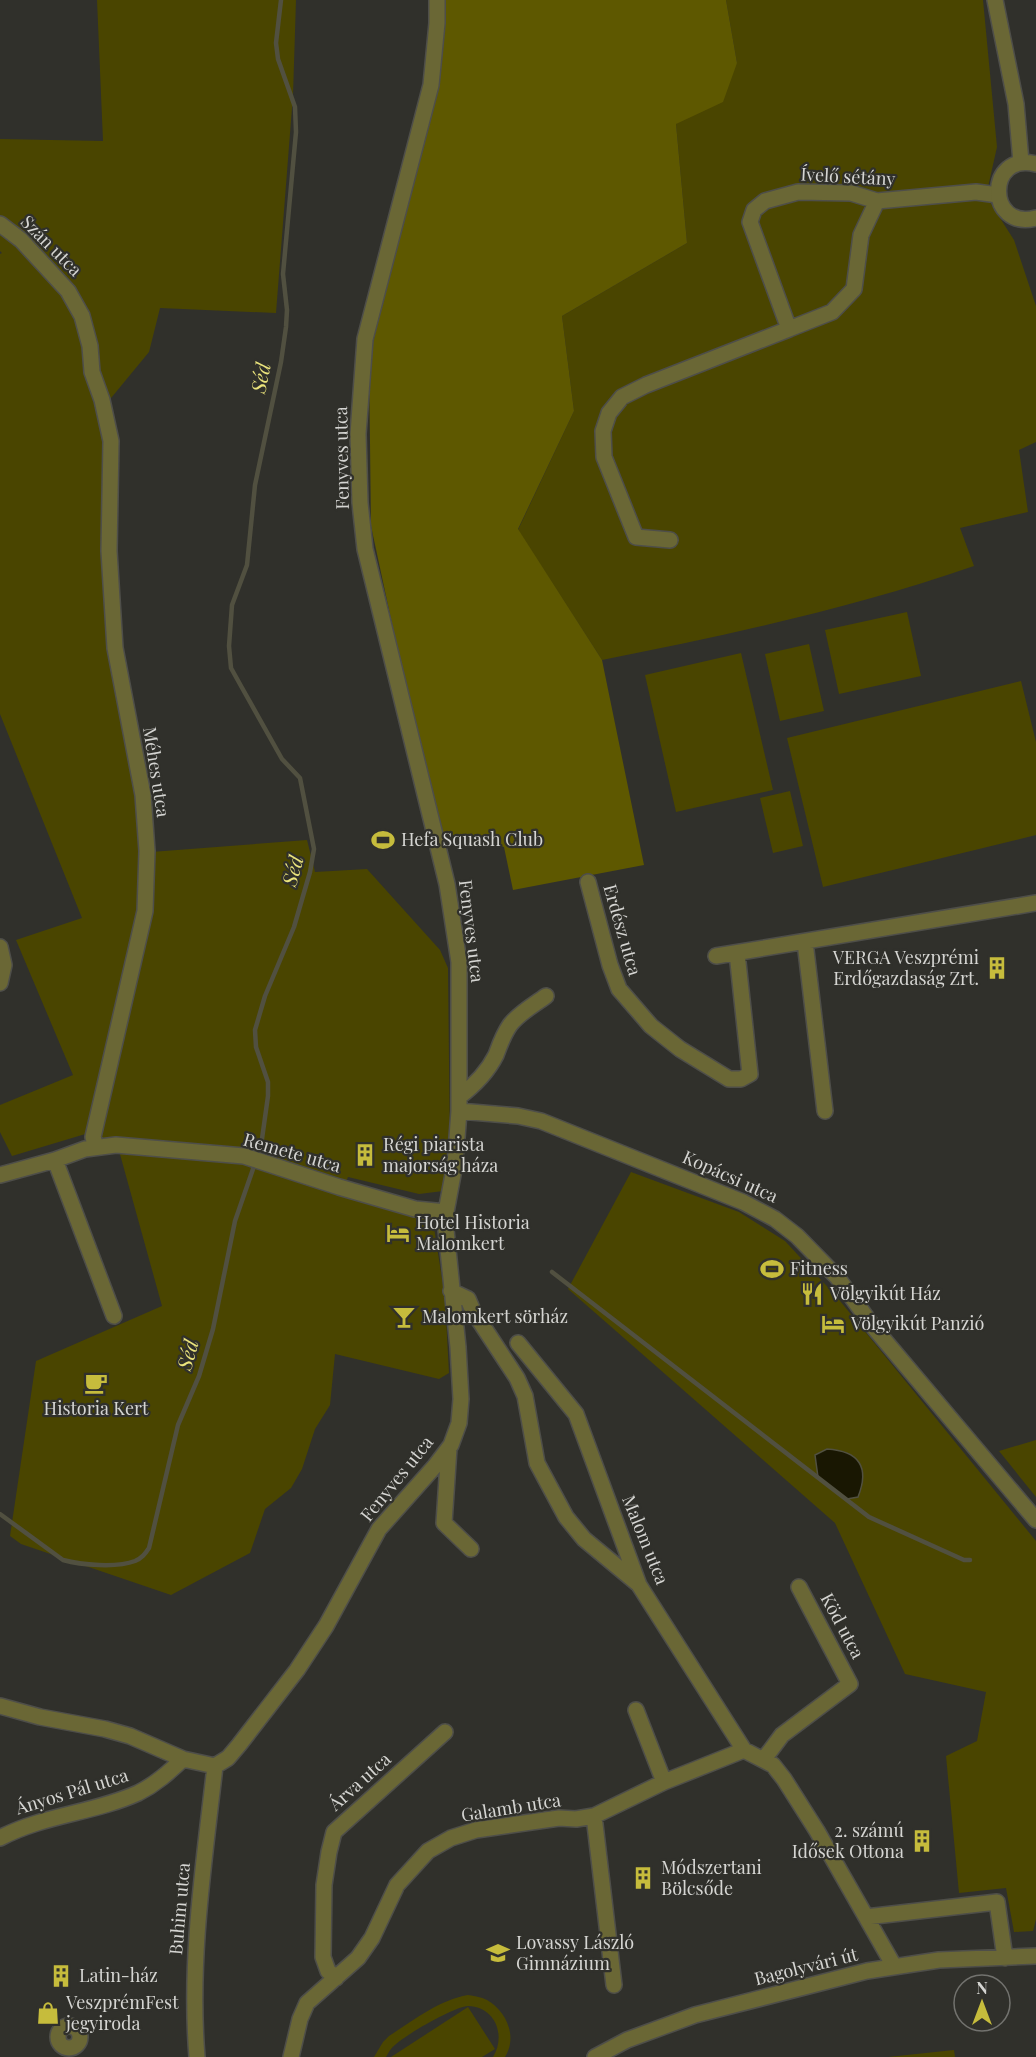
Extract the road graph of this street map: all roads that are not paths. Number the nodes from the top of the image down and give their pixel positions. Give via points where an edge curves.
1 (437, 0) edge
2 (995, 0) edge
3 (1029, 163) edge
4 (998, 195) junction
5 (877, 201) junction
6 (1036, 221) edge
7 (0, 224) edge
8 (789, 329) junction
9 (102, 400) joint
10 (670, 540) dead end
11 (588, 882) dead end
12 (1036, 903) edge
13 (805, 942) junction
14 (0, 947) edge
15 (737, 953) junction
16 (716, 956) dead end
17 (0, 983) edge
18 (546, 996) dead end
19 (459, 1104) junction
20 (825, 1112) dead end
21 (96, 1147) junction
22 (55, 1160) junction
23 (0, 1175) edge
24 (446, 1212) junction
25 (451, 1291) junction
26 (114, 1316) dead end
27 (518, 1343) dead end
28 (449, 1448) junction
29 (1036, 1520) edge
30 (471, 1549) dead end
31 (639, 1585) junction
32 (799, 1587) dead end
33 (0, 1706) edge
34 (636, 1710) dead end
35 (445, 1732) dead end
36 (744, 1750) junction
37 (183, 1759) junction
38 (764, 1759) junction
39 (215, 1766) junction
40 (664, 1782) junction
41 (594, 1816) junction
42 (0, 1838) edge
43 (866, 1917) junction
44 (1036, 1956) edge
45 (1005, 1958) junction
46 (894, 1966) junction
47 (331, 1982) junction
48 (614, 1985) dead end
49 (197, 2057) edge
50 (291, 2057) edge
51 (595, 2057) edge

1 - 19 street, Fenyves utca via 431,85 365,339 358,434 365,549 453,915 459,962
2 - 3 street
3 - 4 street via 1011,166 1003,174
4 - 5 street, Ívelő sétány via 976,192
4 - 6 street via 1011,215
5 - 8 street via 861,235 854,289 832,312
5 - 8 street, Ívelő sétány via 851,193 798,192 765,201 754,210 750,222
7 - 9 street, Szán utca via 21,240 68,291 81,316
8 - 10 street via 646,385 622,397 609,413 603,431 604,457 636,537
9 - 21 street, Méhes utca via 111,441 109,552 115,648 143,795 147,851 145,911 93,1137
11 - 15 street, Erdész utca via 619,989 651,1026 729,1079 750,1074
12 - 13 street
13 - 15 street
13 - 20 street
14 - 17 street via 4,965
15 - 16 street
18 - 19 street via 511,1024 489,1068
19 - 24 street, Fenyves utca
19 - 29 street, Kopácsi utca via 541,1121 743,1202 775,1219 798,1236 837,1277 875,1329
21 - 22 street, Remete utca
21 - 24 street, Remete utca via 116,1145 244,1156 415,1209
22 - 23 street, Remete utca
22 - 26 street
24 - 25 street, Fenyves utca
25 - 28 street, Fenyves utca via 461,1399 459,1423
25 - 31 street via 468,1299 517,1378 525,1396 537,1463 566,1517 584,1539
27 - 31 street, Malom utca via 576,1414
28 - 30 street via 444,1523
28 - 39 street, Fenyves utca via 379,1529 297,1670 240,1745
31 - 36 street, Malom utca
32 - 38 street, Köd utca via 850,1684 782,1735
33 - 37 street via 40,1718 105,1729
34 - 40 street
35 - 47 street, Árva utca via 334,1832 324,1885 323,1957
36 - 38 street
36 - 40 street, Galamb utca
37 - 39 street
37 - 42 street, Ányos Pál utca via 138,1793 15,1829
38 - 43 street via 784,1779
39 - 49 street, Buhim utca via 197,1913
40 - 41 street, Galamb utca
41 - 47 street, Galamb utca via 476,1830 428,1851 397,1885 358,1958
41 - 48 street
43 - 45 street via 997,1902
43 - 46 street
44 - 45 street, Bagolyvári út
45 - 46 street, Bagolyvári út
46 - 51 street, Bagolyvári út via 695,2014
47 - 50 street, Galamb utca via 307,2002

